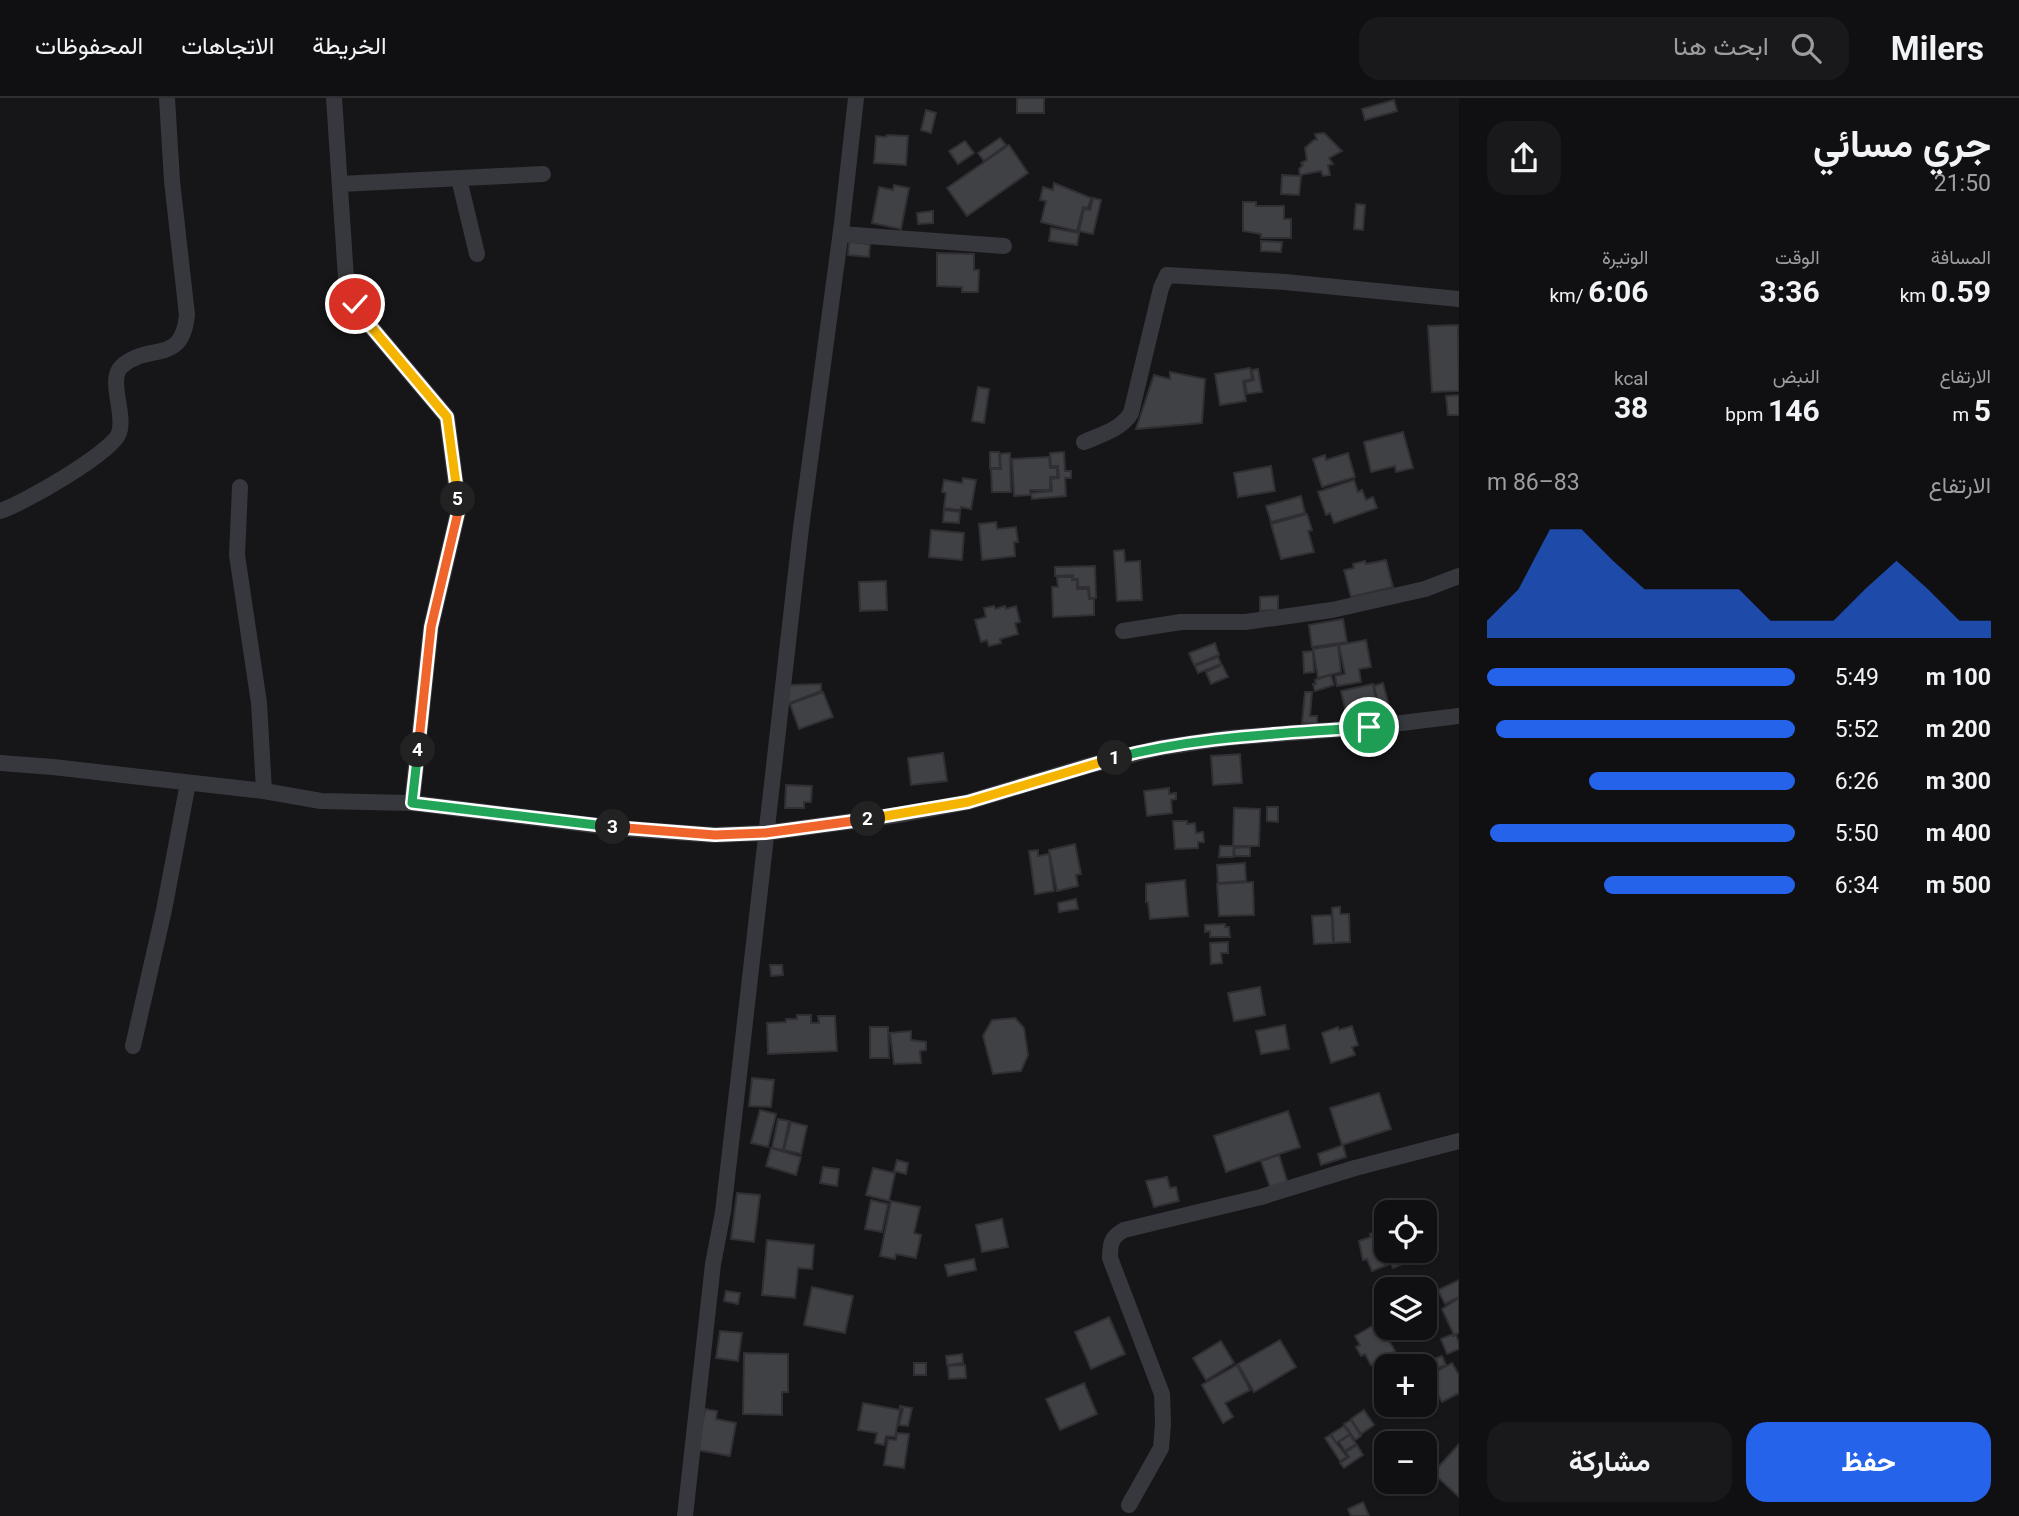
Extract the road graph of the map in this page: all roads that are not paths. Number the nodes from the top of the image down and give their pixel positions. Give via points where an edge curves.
1 (167, 98) edge
2 (334, 98) edge
3 (856, 98) edge
4 (543, 174) dead end
5 (459, 179) junction
6 (340, 184) junction
7 (841, 234) junction
8 (1004, 246) dead end
9 (477, 254) dead end
10 (1459, 299) edge
11 (1084, 442) dead end
12 (240, 487) dead end
13 (0, 511) edge
14 (1459, 576) edge
15 (1123, 631) dead end
16 (1459, 709) edge
17 (1459, 716) edge
18 (1459, 722) edge
19 (0, 763) edge
20 (188, 783) junction
21 (264, 791) junction
22 (412, 803) junction
23 (765, 833) junction
24 (133, 1046) dead end
25 (1459, 1141) edge
26 (1129, 1505) dead end
27 (685, 1516) edge

1 - 13 street via 187,315 183,336 176,345 131,360 118,371 122,420 111,445
2 - 6 street
3 - 7 street
4 - 5 street
5 - 6 street
5 - 9 street
6 - 22 street via 350,292 367,322 447,417 459,508 431,627
7 - 8 street
7 - 23 street
10 - 11 street via 1167,275 1128,420
12 - 21 street via 237,555 259,704
14 - 15 street via 1425,589 1332,610
16 - 17 street
17 - 18 street
17 - 23 street via 1159,748 968,802
19 - 20 street
20 - 21 street
20 - 24 street
21 - 22 street via 321,801
22 - 23 street via 664,832
23 - 27 street
25 - 26 street via 1116,1234 1111,1258 1162,1394 1161,1448

